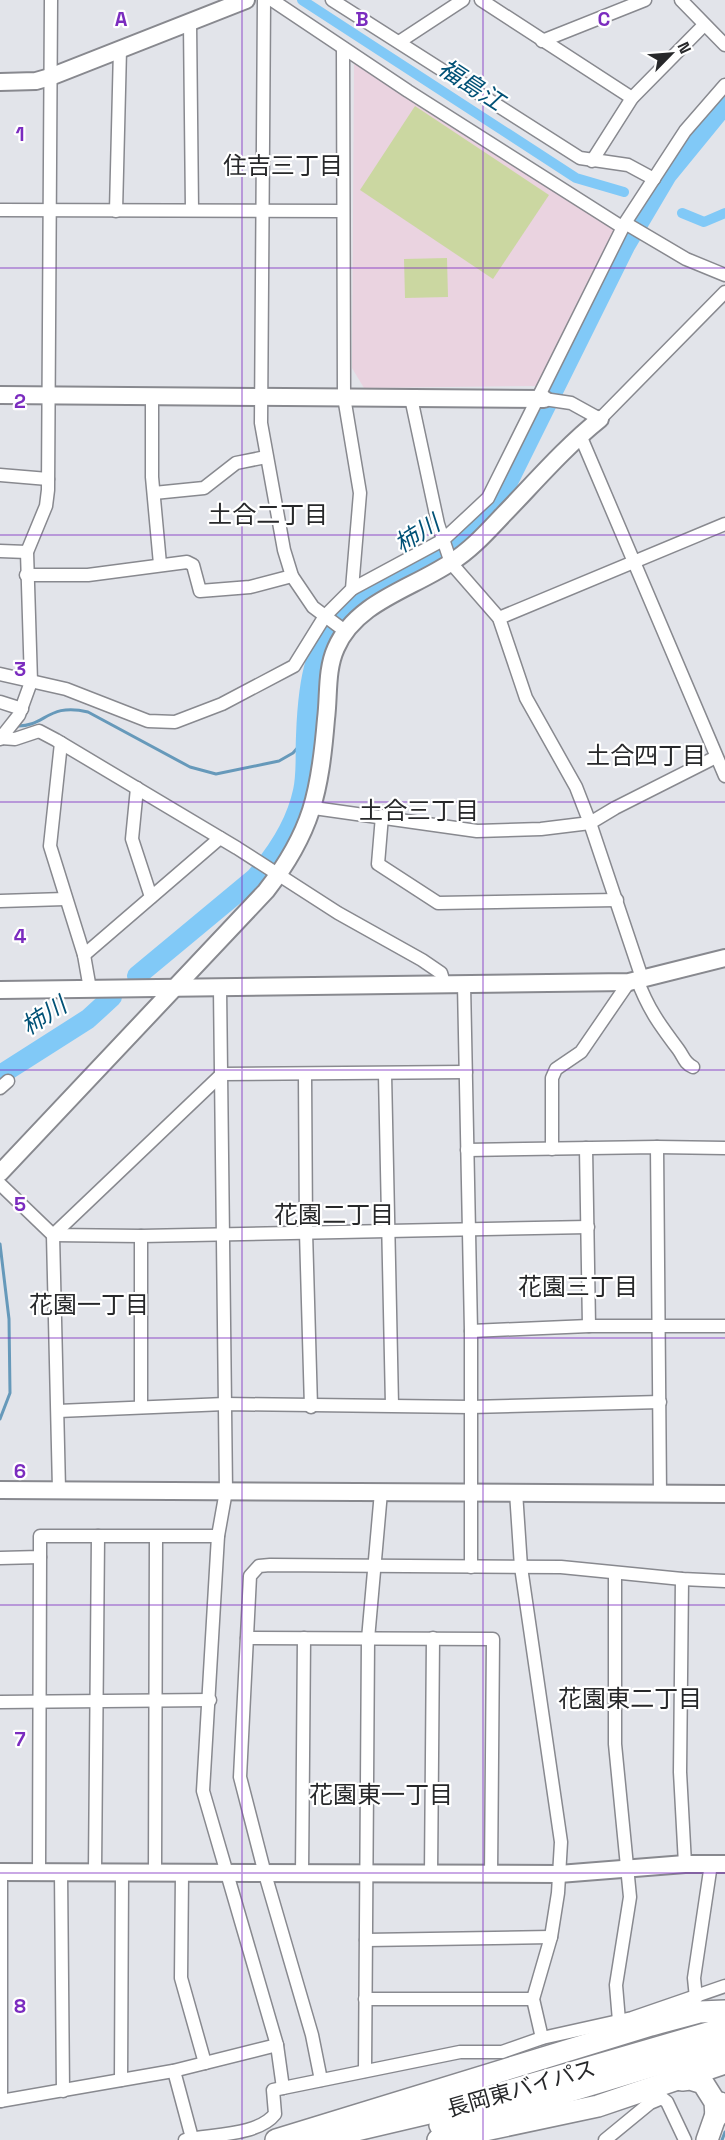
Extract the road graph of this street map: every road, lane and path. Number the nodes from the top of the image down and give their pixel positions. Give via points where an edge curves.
1 (51, 0) edge
2 (246, 0) edge
3 (264, 0) edge
4 (272, 0) edge
5 (332, 0) edge
6 (463, 0) edge
7 (481, 0) edge
8 (645, 0) edge
9 (681, 0) edge
10 (190, 23) junction
11 (704, 25) junction
12 (542, 41) junction
13 (399, 42) junction
14 (725, 45) edge
15 (344, 48) junction
16 (120, 49) junction
17 (50, 77) junction
18 (0, 82) edge
19 (725, 85) edge
20 (632, 98) junction
21 (592, 161) junction
22 (654, 179) junction
23 (0, 210) edge
24 (50, 210) junction
25 (192, 210) junction
26 (116, 211) junction
27 (261, 211) junction
28 (343, 211) junction
29 (625, 225) junction
30 (725, 274) edge
31 (725, 291) edge
32 (0, 395) edge
33 (49, 396) junction
34 (344, 397) junction
35 (152, 398) junction
36 (260, 398) junction
37 (411, 398) junction
38 (540, 399) junction
39 (600, 419) junction
40 (580, 435) junction
41 (266, 457) junction
42 (0, 475) edge
43 (48, 479) junction
44 (153, 493) junction
45 (725, 524) edge
46 (443, 540) junction
47 (0, 551) edge
48 (27, 552) junction
49 (635, 561) junction
50 (451, 563) junction
51 (160, 564) junction
52 (26, 575) junction
53 (292, 576) junction
54 (352, 589) junction
55 (327, 617) junction
56 (499, 618) junction
57 (343, 629) junction
58 (0, 674) edge
59 (31, 682) junction
60 (0, 702) edge
61 (20, 712) junction
62 (3, 736) edge
63 (61, 743) junction
64 (716, 757) junction
65 (725, 774) edge
66 (137, 788) junction
67 (314, 808) junction
68 (382, 816) junction
69 (590, 823) junction
70 (220, 838) junction
71 (270, 870) junction
72 (151, 897) junction
73 (65, 899) junction
74 (617, 900) junction
75 (0, 901) edge
76 (84, 955) junction
77 (725, 958) edge
78 (636, 980) junction
79 (444, 983) junction
80 (464, 984) junction
81 (176, 987) junction
82 (90, 988) junction
83 (220, 988) junction
84 (0, 990) edge
85 (693, 1067) dead end
86 (466, 1072) junction
87 (222, 1074) junction
88 (305, 1074) junction
89 (385, 1074) junction
90 (657, 1147) junction
91 (586, 1148) junction
92 (725, 1148) edge
93 (552, 1149) junction
94 (467, 1150) junction
95 (0, 1173) edge
96 (0, 1184) edge
97 (588, 1227) junction
98 (468, 1229) junction
99 (386, 1230) junction
100 (306, 1232) junction
101 (224, 1233) junction
102 (53, 1235) junction
103 (141, 1236) junction
104 (660, 1324) junction
105 (589, 1326) junction
106 (725, 1326) edge
107 (471, 1331) junction
108 (660, 1402) junction
109 (225, 1404) junction
110 (392, 1405) junction
111 (141, 1406) junction
112 (311, 1407) junction
113 (470, 1407) junction
114 (58, 1411) junction
115 (0, 1490) edge
116 (59, 1490) junction
117 (226, 1491) junction
118 (381, 1492) junction
119 (470, 1492) junction
120 (516, 1492) junction
121 (660, 1494) junction
122 (725, 1494) edge
123 (98, 1536) junction
124 (218, 1536) junction
125 (156, 1537) junction
126 (40, 1557) junction
127 (0, 1558) edge
128 (375, 1567) junction
129 (471, 1567) junction
130 (522, 1567) junction
131 (615, 1573) junction
132 (682, 1579) junction
133 (725, 1581) edge
134 (247, 1638) junction
135 (304, 1638) junction
136 (433, 1638) junction
137 (368, 1639) junction
138 (210, 1700) junction
139 (98, 1701) junction
140 (156, 1701) junction
141 (0, 1702) edge
142 (40, 1702) junction
143 (685, 1864) junction
144 (718, 1864) edge
145 (627, 1868) junction
146 (95, 1871) junction
147 (1, 1872) edge
148 (39, 1872) junction
149 (61, 1872) junction
150 (122, 1872) junction
151 (154, 1874) junction
152 (182, 1874) junction
153 (228, 1874) junction
154 (265, 1874) junction
155 (302, 1874) junction
156 (366, 1874) junction
157 (559, 1874) junction
158 (431, 1875) junction
159 (491, 1875) junction
160 (551, 1936) junction
161 (366, 1940) junction
162 (725, 1986) edge
163 (696, 1998) junction
164 (365, 1999) junction
165 (533, 1999) junction
166 (725, 1999) edge
167 (725, 2011) edge
168 (619, 2022) junction
169 (651, 2025) junction
170 (725, 2028) edge
171 (542, 2038) junction
172 (725, 2044) edge
173 (277, 2045) junction
174 (205, 2063) junction
175 (725, 2064) edge
176 (630, 2065) junction
177 (174, 2071) junction
178 (365, 2071) junction
179 (121, 2080) junction
180 (321, 2080) junction
181 (673, 2082) junction
182 (283, 2088) junction
183 (725, 2089) edge
184 (63, 2091) junction
185 (1, 2101) edge
186 (716, 2116) junction
187 (188, 2139) edge
188 (276, 2140) edge
189 (314, 2140) edge
190 (376, 2140) edge
191 (438, 2140) edge
192 (605, 2140) edge
193 (685, 2140) edge
194 (707, 2140) edge

1 - 17 street
2 - 10 street
3 - 27 street
4 - 15 street
5 - 13 street
6 - 13 street
7 - 12 street
8 - 12 street
9 - 11 street
10 - 16 street
10 - 25 street
11 - 14 street
11 - 20 street
12 - 20 street
13 - 21 street via 580,158
15 - 28 street
15 - 29 street
16 - 17 street
16 - 26 street
17 - 18 street
17 - 24 street
19 - 22 street via 685,131
20 - 21 street
21 - 22 street via 628,165
22 - 29 street
23 - 24 street
24 - 26 street
24 - 33 street
25 - 26 street
25 - 27 street
27 - 28 street
27 - 36 street
28 - 34 street
29 - 30 street via 686,259
29 - 38 street
31 - 39 street
32 - 33 street
33 - 35 street
33 - 43 street
34 - 36 street
34 - 37 street
34 - 54 street via 360,493
35 - 36 street
35 - 44 street
36 - 41 street
37 - 38 street
37 - 46 street
38 - 39 street via 563,401
38 - 46 street via 493,490
39 - 40 street
40 - 49 street
40 - 50 street via 474,546
41 - 44 street via 236,463 204,488
41 - 53 street
42 - 43 street
43 - 48 street via 46,506
44 - 51 street
45 - 49 street
46 - 50 street
46 - 54 street
47 - 48 street
48 - 52 street
49 - 56 street
49 - 64 street
50 - 56 street
50 - 57 street via 369,608
51 - 52 street via 110,574
51 - 53 street via 193,565 200,591 250,587
52 - 59 street
53 - 55 street via 312,608
54 - 55 street
55 - 57 street
55 - 59 street via 294,666 222,704 175,722 148,721 73,691
56 - 69 street via 526,698 576,787
57 - 67 street via 330,668
58 - 59 street
59 - 61 street
60 - 61 street
61 - 62 street
62 - 63 street via 15,739 39,730
63 - 66 street
63 - 73 street via 50,846
64 - 65 street
64 - 69 street
66 - 70 street
66 - 72 street via 132,839
67 - 68 street
67 - 71 street via 304,834
68 - 69 street via 477,831
68 - 74 street via 378,864 438,903
69 - 74 street
70 - 71 street
70 - 72 street
71 - 79 street via 422,960 441,973
71 - 81 street
72 - 76 street
73 - 75 street
73 - 76 street
74 - 78 street
76 - 82 street
77 - 78 street
78 - 80 street
78 - 85 street via 657,1023 686,1064
78 - 93 street via 581,1052 556,1069 552,1078
79 - 80 street
79 - 83 street
80 - 86 street
81 - 82 street
81 - 83 street
81 - 95 street
82 - 84 street
83 - 87 street
86 - 89 street
86 - 94 street
87 - 88 street
87 - 101 street
87 - 102 street
88 - 89 street
88 - 100 street
89 - 99 street
90 - 91 street
90 - 92 street
90 - 104 street
91 - 93 street
91 - 97 street
93 - 94 street
94 - 98 street
96 - 102 street
97 - 98 street
97 - 105 street
98 - 99 street
98 - 107 street
99 - 100 street
99 - 110 street
100 - 101 street
100 - 112 street
101 - 103 street
101 - 109 street
102 - 103 street
102 - 114 street
103 - 111 street
104 - 105 street
104 - 106 street
104 - 108 street
105 - 107 street
107 - 113 street
108 - 113 street
108 - 121 street
109 - 111 street
109 - 112 street
109 - 117 street
110 - 112 street
110 - 113 street
111 - 114 street
113 - 119 street
114 - 116 street
115 - 116 street
116 - 117 street
117 - 118 street
117 - 124 street
118 - 119 street
118 - 128 street
119 - 120 street
119 - 129 street
120 - 121 street
120 - 130 street
121 - 122 street
123 - 125 street
123 - 126 street via 40,1536
123 - 139 street
124 - 125 street
124 - 138 street
125 - 140 street
126 - 127 street
126 - 142 street
128 - 129 street
128 - 134 street via 259,1566 250,1576
128 - 137 street
129 - 130 street
130 - 131 street
130 - 157 street via 559,1818
131 - 132 street
131 - 145 street via 615,1744
132 - 133 street
132 - 143 street via 680,1772
134 - 135 street
134 - 154 street via 240,1777
135 - 137 street
135 - 155 street
136 - 137 street
136 - 158 street
136 - 159 street via 493,1639
137 - 156 street
138 - 140 street
138 - 153 street via 203,1791
139 - 140 street
139 - 142 street
139 - 146 street
140 - 151 street
141 - 142 street
142 - 148 street
143 - 144 street
143 - 145 street
144 - 163 street via 694,1978
145 - 157 street
145 - 168 street via 630,1897 616,1985
146 - 149 street
146 - 150 street
147 - 148 street
147 - 185 street
148 - 149 street
149 - 184 street
150 - 151 street
150 - 179 street
151 - 152 street
152 - 153 street
152 - 174 street via 181,1978
153 - 154 street
153 - 173 street
154 - 155 street
154 - 180 street via 297,1980
155 - 156 street
156 - 158 street
156 - 161 street
157 - 159 street
157 - 160 street
158 - 159 street
160 - 161 street
160 - 165 street
161 - 164 street
162 - 163 street
163 - 168 street
164 - 165 street
164 - 178 street
165 - 171 street
166 - 169 highway
167 - 169 highway via 699,2012
168 - 171 street
169 - 188 highway
170 - 176 highway, 長岡東バイパス
171 - 178 street via 502,2052 460,2052
172 - 176 highway, 長岡東バイパス
173 - 174 street
173 - 182 street
174 - 177 street
175 - 181 highway
176 - 189 highway, 長岡東バイパス
176 - 190 highway, 長岡東バイパス via 496,2111
177 - 179 street
177 - 187 street
178 - 180 street
179 - 184 street
180 - 182 street
181 - 186 highway via 690,2079 703,2083 715,2102
181 - 191 highway via 598,2106
182 - 187 street via 273,2090 275,2114 268,2123 204,2139
183 - 186 highway
184 - 185 street
186 - 194 highway
192 - 193 street via 650,2103 662,2098

